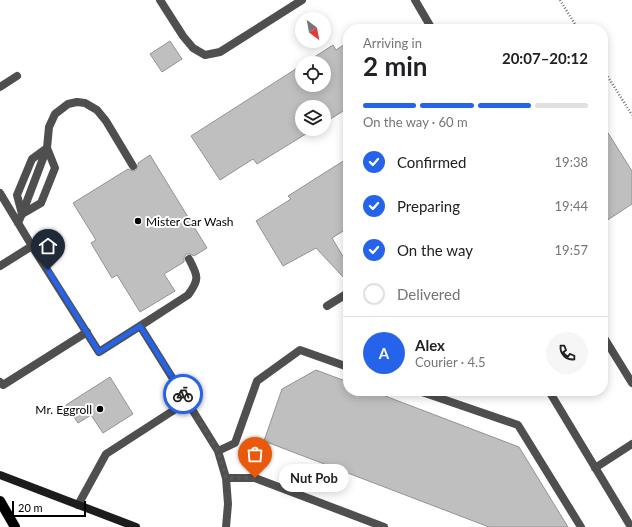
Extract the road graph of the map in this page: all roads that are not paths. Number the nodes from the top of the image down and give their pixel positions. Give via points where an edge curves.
1 (160, 0) edge
2 (302, 0) edge
3 (415, 0) edge
4 (429, 24) edge
5 (17, 76) dead end
6 (0, 87) edge
7 (47, 148) junction
8 (133, 166) dead end
9 (0, 193) edge
10 (22, 214) junction
11 (18, 223) junction
12 (32, 246) junction
13 (189, 259) dead end
14 (0, 266) edge
15 (343, 296) edge
16 (327, 306) dead end
17 (140, 326) junction
18 (87, 332) junction
19 (608, 344) edge
20 (343, 365) edge
21 (0, 382) edge
22 (632, 383) edge
23 (434, 396) edge
24 (552, 396) edge
25 (188, 401) junction
26 (632, 444) edge
27 (218, 451) junction
28 (595, 468) junction
29 (0, 475) edge
30 (226, 478) junction
31 (0, 501) edge
32 (78, 505) junction
33 (16, 527) edge
34 (136, 527) edge
35 (226, 527) edge
36 (384, 527) edge
37 (581, 527) edge
38 (631, 527) edge

1 - 2 lane via 186,40 205,55 220,52
3 - 4 lane
5 - 6 lane
7 - 8 lane via 49,127 55,114 68,104 85,103 97,110 106,121
7 - 10 lane
7 - 10 lane via 55,168 41,203
9 - 11 lane
10 - 11 lane
11 - 12 lane
12 - 14 lane
12 - 18 lane
13 - 17 lane via 197,278 188,295
15 - 16 lane
17 - 18 lane via 99,352
17 - 25 lane
18 - 21 lane via 3,385
19 - 22 lane
20 - 27 lane via 300,350 257,381 235,443
23 - 37 lane via 518,425
24 - 28 lane
25 - 27 lane
25 - 32 lane via 106,454
26 - 28 lane
27 - 30 lane
28 - 38 lane
29 - 32 main road
30 - 35 lane
30 - 36 lane via 255,478
31 - 33 main road
32 - 34 main road

